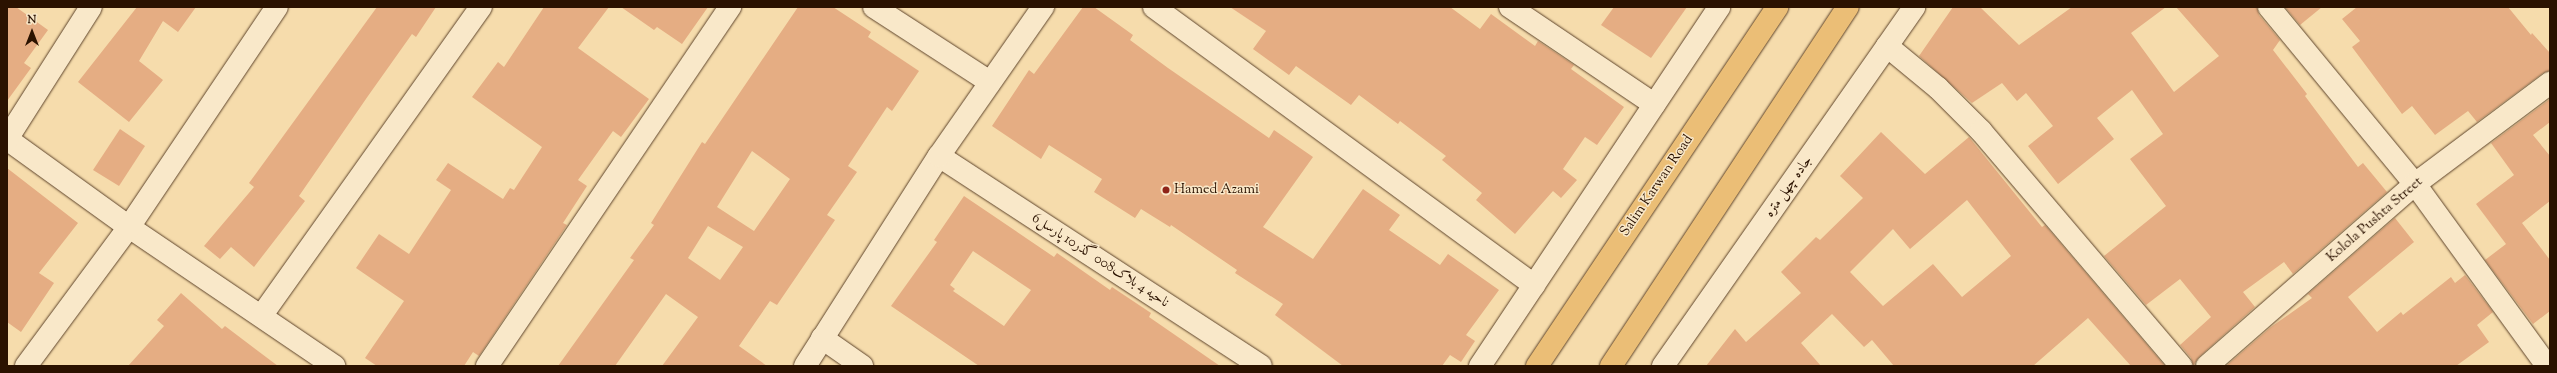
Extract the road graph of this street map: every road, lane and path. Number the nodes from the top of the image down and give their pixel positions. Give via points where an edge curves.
1 (91, 7) edge
2 (277, 7) edge
3 (481, 7) edge
4 (730, 7) edge
5 (874, 7) edge
6 (1043, 7) edge
7 (1154, 7) edge
8 (1510, 7) edge
9 (1719, 7) edge
10 (1777, 7) edge
11 (1848, 7) edge
12 (1914, 7) edge
13 (2269, 7) edge
14 (1887, 46) junction
15 (990, 82) junction
16 (2550, 83) edge
17 (1654, 104) junction
18 (7, 139) edge
19 (939, 156) junction
20 (2415, 184) junction
21 (129, 227) junction
22 (1534, 285) junction
23 (262, 316) junction
24 (822, 338) junction
25 (26, 366) edge
26 (334, 366) edge
27 (487, 366) edge
28 (804, 366) edge
29 (862, 366) edge
30 (1261, 366) edge
31 (1480, 366) edge
32 (1537, 366) edge
33 (1611, 366) edge
34 (1663, 366) edge
35 (2181, 366) edge
36 (2207, 366) edge
37 (2547, 366) edge

1 - 18 street
2 - 21 street
3 - 23 street
4 - 27 street
5 - 15 street
6 - 15 street
7 - 22 street
8 - 17 street
9 - 17 street
10 - 32 main road, Salim Karwan Road
11 - 33 main road
12 - 14 street, جاده چهل متره
13 - 20 street
14 - 34 street, جاده چهل متره
14 - 35 street via 1938,88 1981,131
15 - 19 street
16 - 20 street, Kolola Pushta Street
17 - 22 street
18 - 21 street
19 - 24 street
19 - 30 street, ناحیه 4 بلاک008 گذر10 پارسل6
20 - 36 street, Kolola Pushta Street
20 - 37 street
21 - 23 street
21 - 25 street
22 - 31 street
23 - 26 street
24 - 28 street
24 - 29 street

